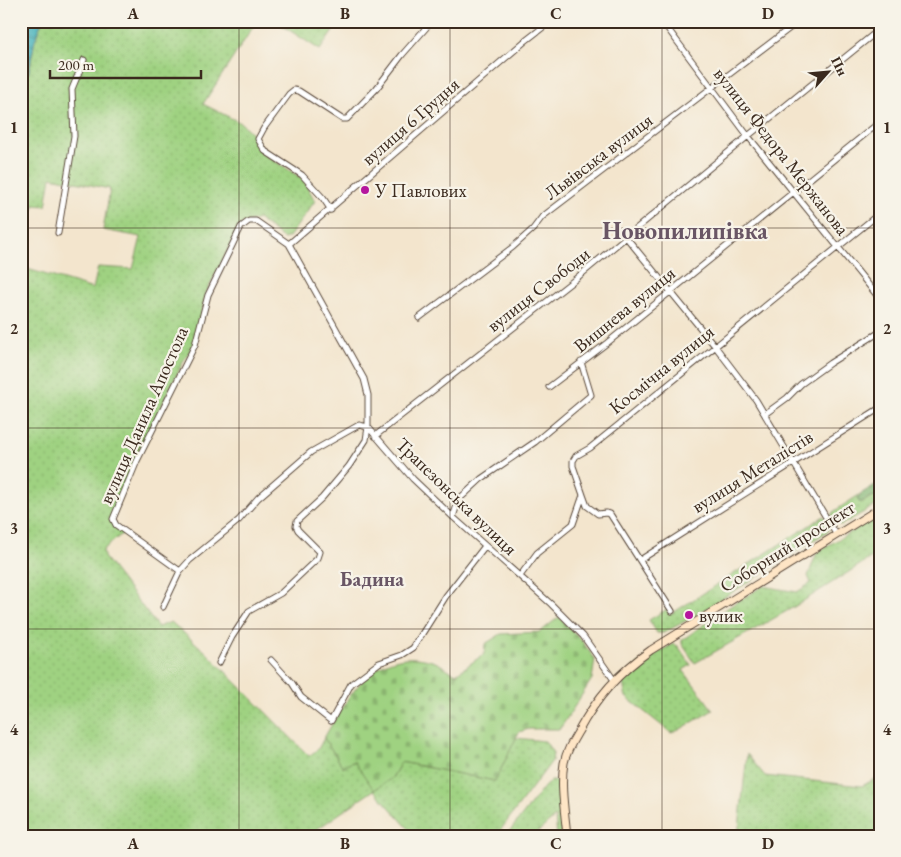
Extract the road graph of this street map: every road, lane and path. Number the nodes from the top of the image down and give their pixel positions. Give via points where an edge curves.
1 (432, 21) edge
2 (551, 21) edge
3 (662, 21) edge
4 (800, 21) edge
5 (880, 30) edge
6 (84, 60) dead end
7 (713, 88) junction
8 (880, 122) edge
9 (748, 136) junction
10 (793, 191) junction
11 (330, 210) junction
12 (880, 213) edge
13 (58, 233) dead end
14 (626, 237) junction
15 (289, 244) junction
16 (838, 246) junction
17 (670, 290) junction
18 (880, 299) edge
19 (418, 318) dead end
20 (880, 332) edge
21 (715, 346) junction
22 (581, 362) junction
23 (549, 387) dead end
24 (880, 408) edge
25 (765, 414) junction
26 (368, 427) junction
27 (375, 436) junction
28 (793, 462) junction
29 (583, 495) junction
30 (880, 508) edge
31 (452, 517) junction
32 (836, 534) junction
33 (485, 546) junction
34 (640, 560) junction
35 (180, 571) junction
36 (520, 576) junction
37 (164, 607) dead end
38 (672, 611) dead end
39 (272, 660) dead end
40 (219, 663) dead end
41 (614, 680) junction
42 (567, 836) edge

1 - 11 street via 347,119 294,90 258,139 264,151 302,175
2 - 11 street, вулиця 6 Грудня
3 - 7 street, вулиця Федора Мержанова
4 - 7 street, Львівська вулиця
5 - 9 street, вулиця Свободи
6 - 13 street via 72,89 74,136
7 - 9 street, вулиця Федора Мержанова
7 - 19 street, Львівська вулиця via 542,217 513,247
8 - 10 street, Вишнева вулиця
9 - 10 street, вулиця Федора Мержанова
9 - 14 street, вулиця Свободи
10 - 16 street, вулиця Федора Мержанова
10 - 17 street, Вишнева вулиця
11 - 15 street, вулиця 6 Грудня
12 - 16 street, Космічна вулиця
14 - 17 street
14 - 27 street, вулиця Свободи
15 - 26 street via 364,379 368,395
15 - 35 street, вулиця Данила Апостола via 256,221 249,221 241,227 208,295 195,345 137,461 113,518 116,525
16 - 18 street, вулиця Федора Мержанова
16 - 21 street, Космічна вулиця
17 - 21 street
17 - 22 street, Вишнева вулиця
20 - 25 street via 830,363
21 - 25 street
21 - 29 street, Космічна вулиця via 576,456 573,466
22 - 23 street, Вишнева вулиця
22 - 31 street via 591,395 535,442 474,485 459,499
24 - 28 street, вулиця Металістів
25 - 28 street
26 - 27 street, Трапезонська вулиця
26 - 35 street via 359,425 311,452
26 - 40 street via 366,440 350,466 297,521 298,530 320,552 318,558 281,593 249,611
27 - 31 street, Трапезонська вулиця
28 - 32 street
28 - 34 street, вулиця Металістів
29 - 34 street, Космічна вулиця via 587,506 598,514 610,514
29 - 36 street via 573,524 537,554
30 - 32 main road, Соборний проспект
31 - 33 street, Трапезонська вулиця
32 - 41 main road, Соборний проспект via 651,650
33 - 36 street, Трапезонська вулиця
33 - 39 street via 446,596 413,648 379,663 351,684 331,721 301,697
34 - 38 street
35 - 37 street
36 - 41 street, Трапезонська вулиця via 583,636
41 - 42 main road, Соборний проспект via 590,709 567,751 563,793

